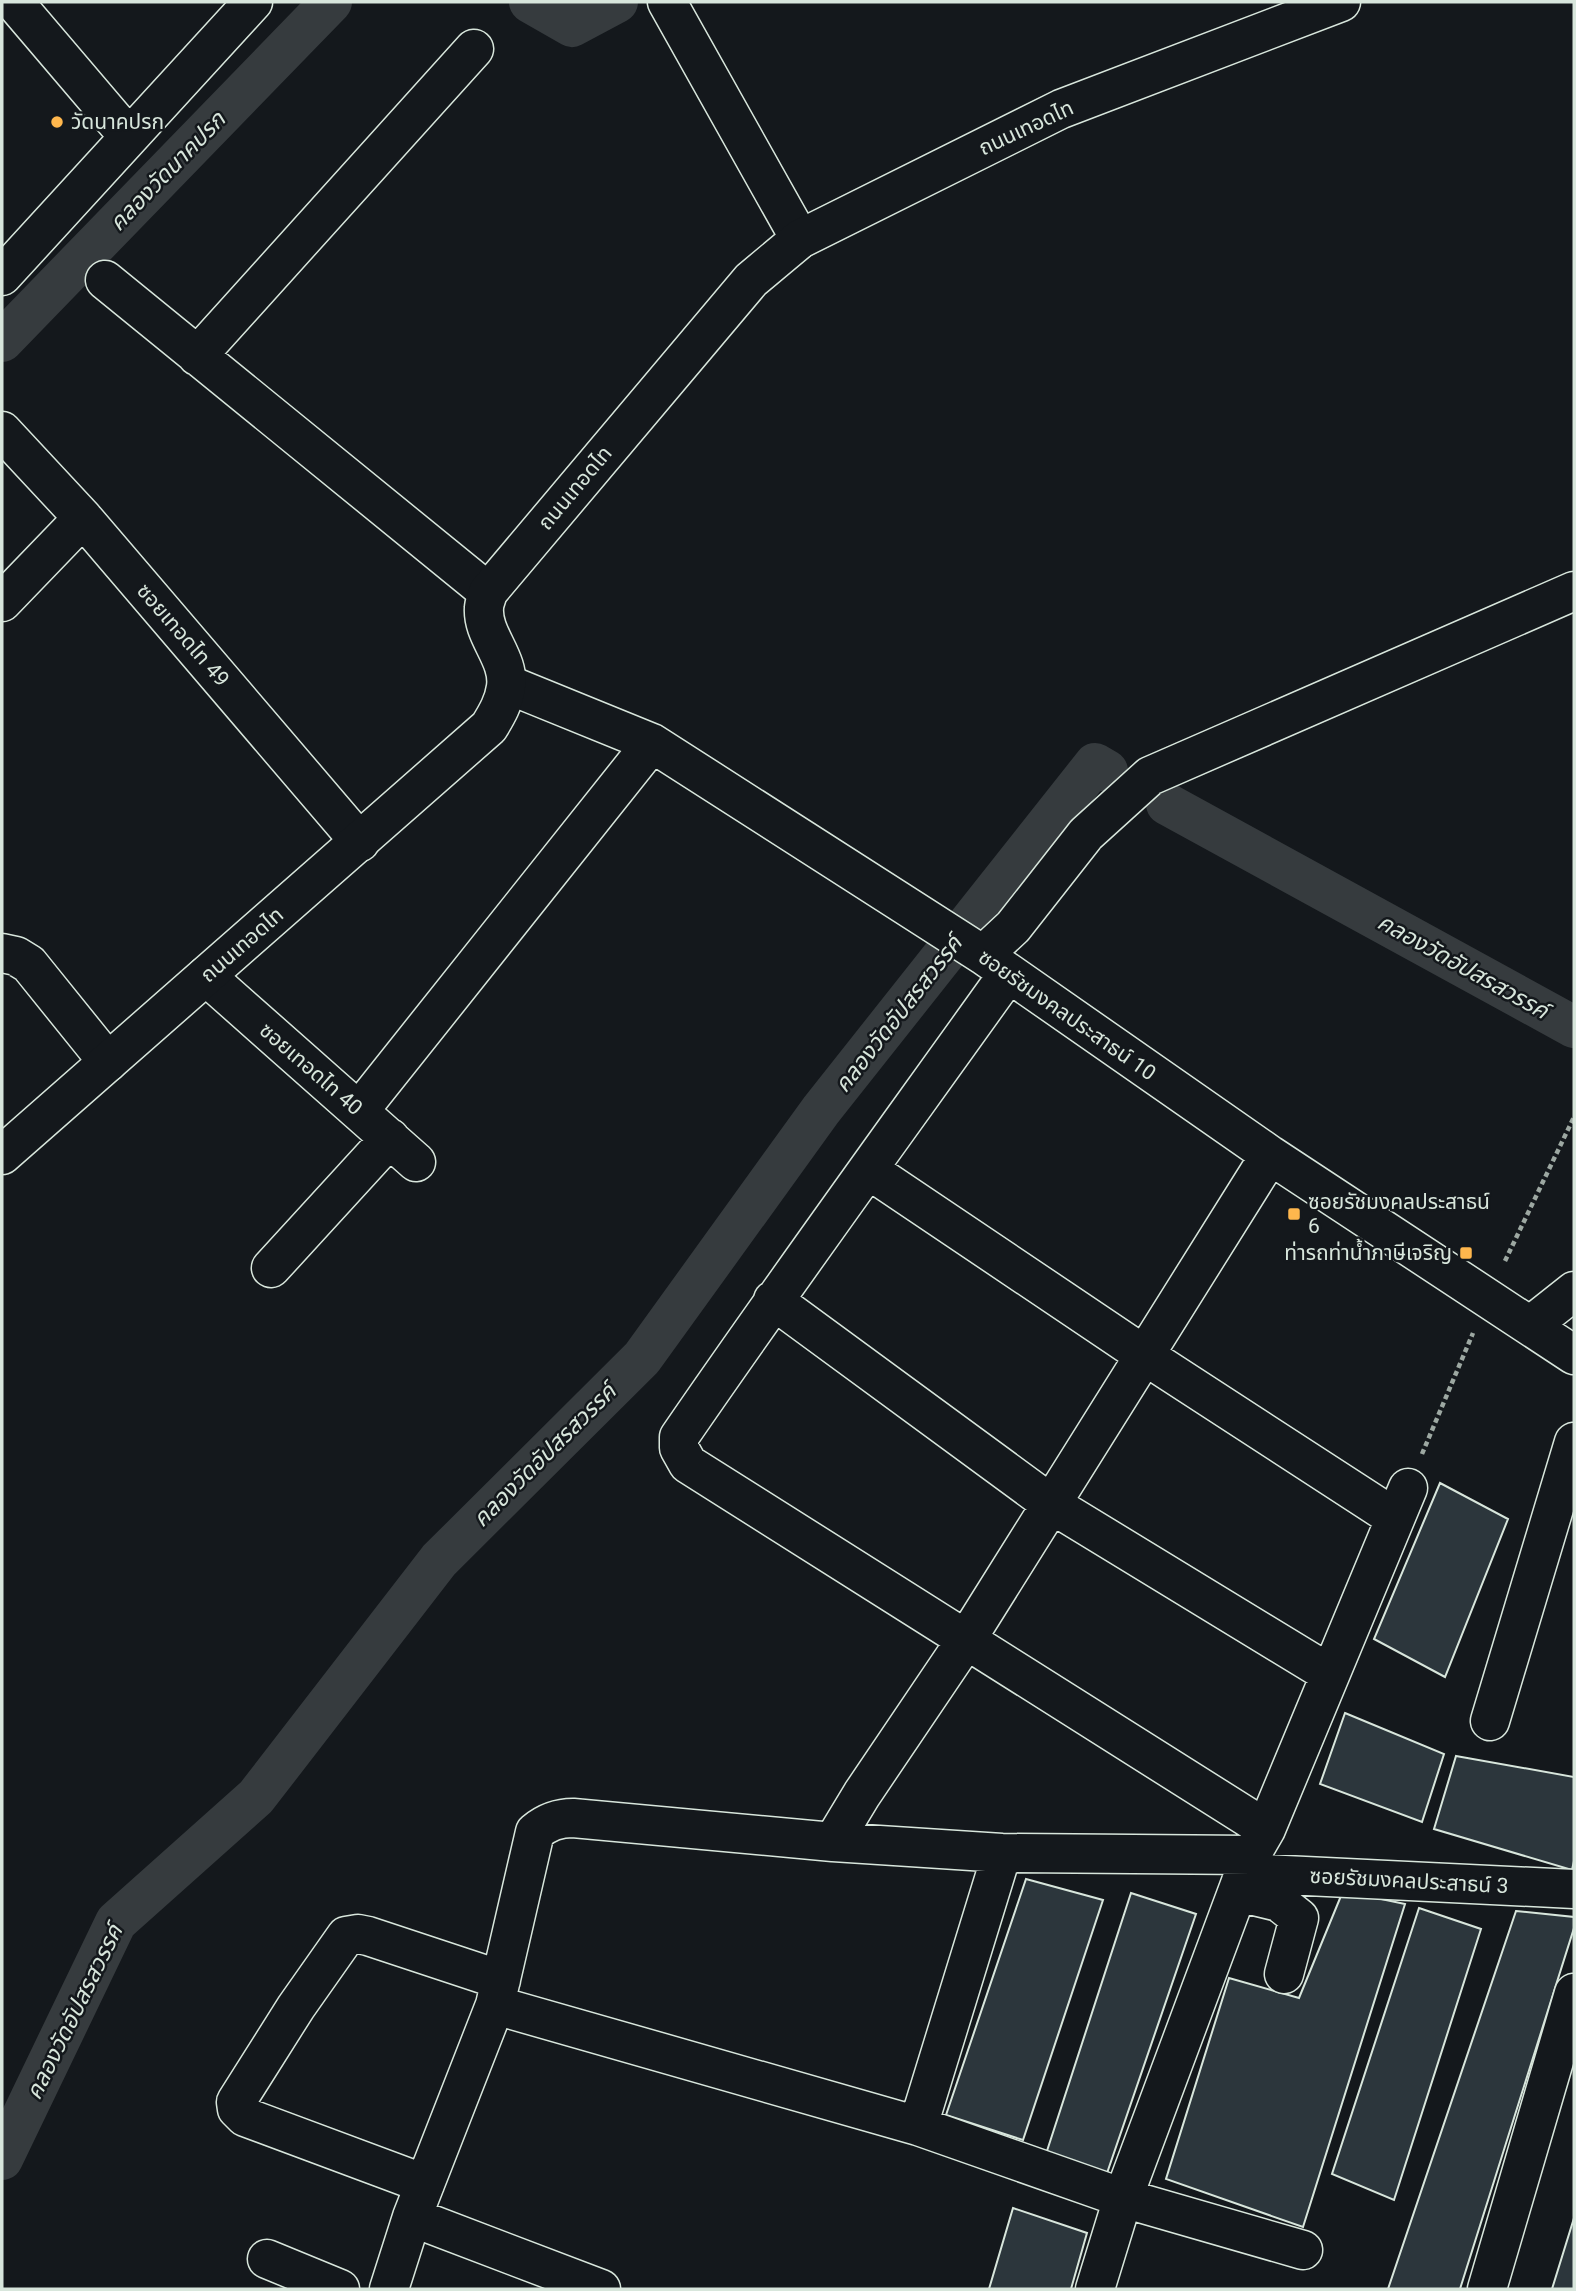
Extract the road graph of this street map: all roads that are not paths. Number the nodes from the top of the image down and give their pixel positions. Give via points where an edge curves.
1 (14, 2) edge
2 (253, 2) edge
3 (667, 2) edge
4 (1341, 2) edge
5 (474, 49) dead end
6 (129, 137) junction
7 (800, 239) junction
8 (2, 276) edge
9 (105, 280) dead end
10 (197, 356) junction
11 (2, 431) edge
12 (83, 518) junction
13 (488, 592) junction
14 (1574, 592) edge
15 (2, 602) edge
16 (507, 684) junction
17 (652, 743) junction
18 (360, 842) junction
19 (2, 953) edge
20 (986, 958) junction
21 (206, 976) junction
22 (108, 1062) junction
23 (359, 1111) junction
24 (2, 1155) edge
25 (1270, 1155) junction
26 (869, 1170) junction
27 (271, 1268) dead end
28 (1574, 1291) edge
29 (773, 1300) junction
30 (1530, 1326) junction
31 (1144, 1355) junction
32 (1574, 1355) edge
33 (1574, 1442) edge
34 (1051, 1504) junction
35 (965, 1640) junction
36 (1330, 1674) junction
37 (1490, 1721) dead end
38 (833, 1842) junction
39 (1002, 1853) junction
40 (1250, 1862) junction
41 (1574, 1889) edge
42 (1284, 1974) dead end
43 (498, 1993) junction
44 (1574, 1993) edge
45 (918, 2126) junction
46 (1123, 2199) junction
47 (419, 2201) junction
48 (1303, 2250) dead end
49 (267, 2259) dead end
50 (340, 2289) edge
51 (389, 2289) edge
52 (601, 2289) edge
53 (1095, 2289) edge
54 (1487, 2289) edge

1 - 6 street
2 - 6 street
3 - 7 street
4 - 7 street, ถนนเทอดไท via 1061,109
5 - 10 street
6 - 8 street
7 - 13 street, ถนนเทอดไท via 751,280
9 - 10 street
10 - 13 street
11 - 12 street, ซอยเทอดไท 49
12 - 15 street
12 - 18 street, ซอยเทอดไท 49
13 - 16 street via 487,626 504,661
14 - 20 street via 1150,776 1086,834
16 - 17 street, ซอยรัชมงคลประสาธน์ 10
16 - 18 street, ถนนเทอดไท via 502,706 489,727
17 - 20 street, ซอยรัชมงคลประสาธน์ 10
17 - 23 street
18 - 21 street, ถนนเทอดไท
19 - 22 street via 29,964
20 - 25 street, ซอยรัชมงคลประสาธน์ 10
20 - 26 street
21 - 22 street, ถนนเทอดไท
21 - 23 street, ซอยเทอดไท 40
22 - 24 street, ถนนเทอดไท
23 - 27 street, ซอยเทอดไท 40 via 403,1150
25 - 30 street, ซอยรัชมงคลประสาธน์ 10
25 - 31 street
26 - 29 street
26 - 31 street
28 - 30 street
29 - 34 street
29 - 35 street via 679,1437 688,1464
30 - 32 street, ซอยรัชมงคลประสาธน์ 10
31 - 34 street
31 - 36 street via 1402,1503
33 - 37 street
34 - 35 street
34 - 36 street
35 - 38 street
35 - 40 street
36 - 40 street
38 - 39 street
38 - 43 street via 573,1818 544,1824 535,1832
39 - 40 street
39 - 45 street
40 - 41 street, ซอยรัชมงคลประสาธน์ 3
40 - 42 street via 1279,1902 1299,1918
40 - 46 street
43 - 45 street
43 - 47 street
43 - 47 street via 368,1936 346,1936 236,2102 246,2117
44 - 54 street
45 - 46 street
46 - 48 street
46 - 53 street
47 - 51 street
47 - 52 street
49 - 50 street

